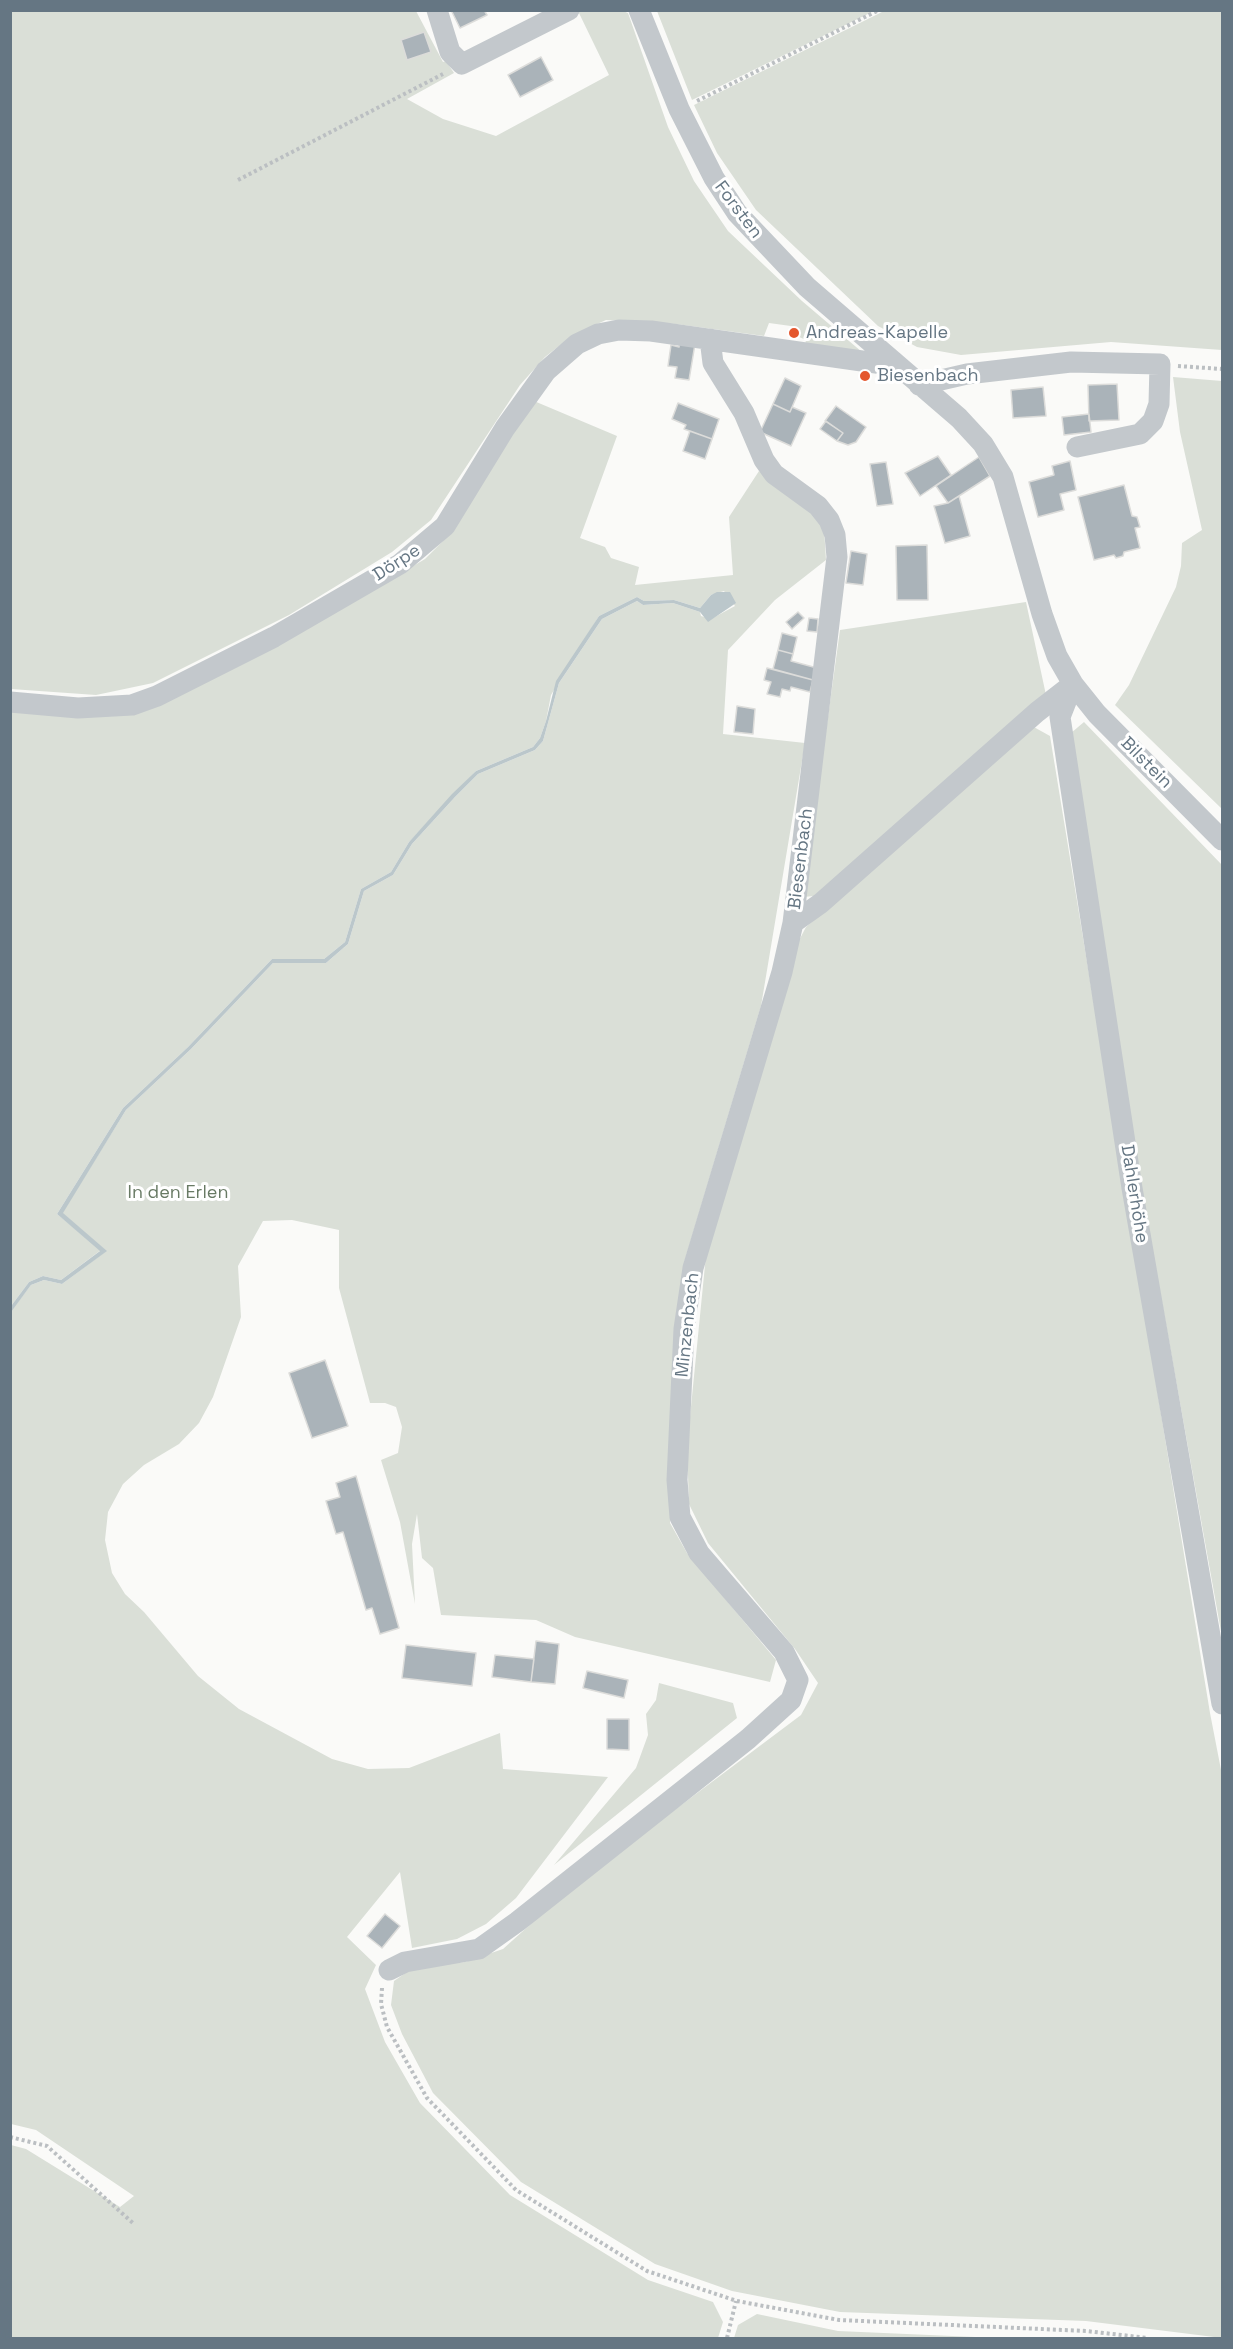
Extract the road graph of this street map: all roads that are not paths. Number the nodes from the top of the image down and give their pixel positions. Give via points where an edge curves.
1 (437, 10) edge
2 (569, 10) edge
3 (639, 10) edge
4 (710, 339) junction
5 (897, 366) junction
6 (919, 385) junction
7 (1077, 447) dead end
8 (1073, 684) junction
9 (10, 702) edge
10 (1222, 840) edge
11 (793, 923) junction
12 (1222, 1704) edge
13 (389, 1970) road end

1 - 2 street via 450,52 462,64
3 - 5 street, Forsten via 679,109 714,178 737,213 778,259
4 - 5 street
4 - 9 street, Dörpe via 619,330 577,344 546,371 505,428 445,526 400,564 274,637 132,705 78,708
4 - 11 street, Biesenbach via 713,363 744,413 764,460 774,474 818,506 835,535 837,557
5 - 6 street
6 - 7 street via 967,374 1071,362 1160,364 1159,404 1153,421 1140,434
6 - 8 street via 959,418 996,462 1042,614 1057,656
8 - 10 street, Bilstein via 1097,714
8 - 11 street
8 - 12 street, Dahlerhöhe via 1060,717 1132,1188
11 - 13 street, Minzenbach via 782,972 693,1268 684,1329 677,1480 680,1517 699,1553 784,1652 798,1680 791,1700 748,1739 479,1949 405,1962

